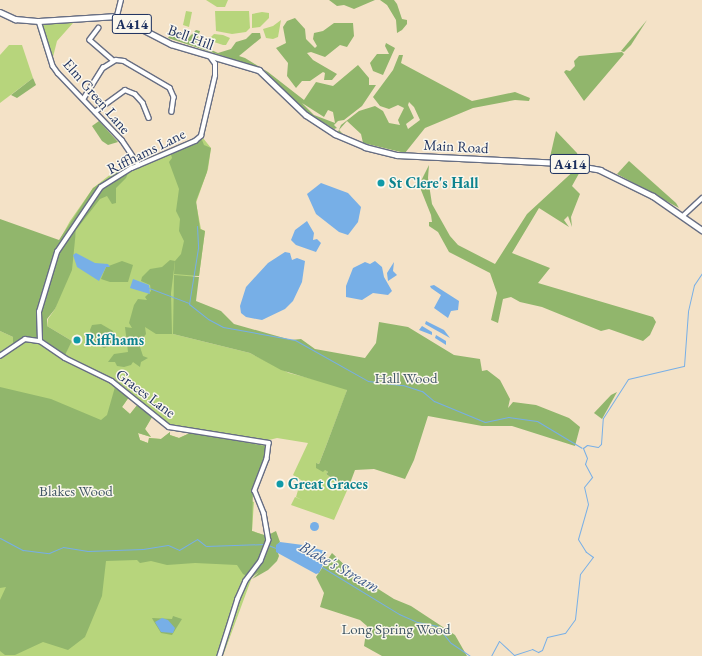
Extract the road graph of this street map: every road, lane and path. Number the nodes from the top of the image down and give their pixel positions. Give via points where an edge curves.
1 (121, 0) edge
2 (0, 12) edge
3 (117, 16) junction
4 (39, 21) junction
5 (100, 28) dead end
6 (210, 57) junction
7 (112, 60) junction
8 (220, 60) junction
9 (215, 64) junction
10 (125, 84) dead end
11 (125, 90) junction
12 (84, 98) junction
13 (95, 112) junction
14 (172, 112) dead end
15 (149, 118) dead end
16 (137, 163) junction
17 (702, 198) edge
18 (684, 215) junction
19 (702, 230) edge
20 (40, 341) junction
21 (0, 356) edge
22 (220, 656) edge

1 - 3 street
2 - 4 main road, A414 via 15,19
3 - 4 main road, A414
3 - 6 main road, Bell Hill / A414 via 160,39
4 - 12 street, Elm Green Lane via 53,66
5 - 7 street via 90,40
6 - 8 main road, Bell Hill / A414
6 - 9 street
7 - 12 street via 103,68
7 - 14 street via 124,61 170,88 174,97
8 - 9 street
8 - 18 main road, Main Road / A414 via 259,70 291,103 312,119 335,134 365,147 397,155 582,166 620,178
9 - 16 street, Riffhams Lane via 215,76 202,136
10 - 11 street
11 - 13 street
11 - 15 street via 135,94 143,103
12 - 13 street, Elm Green Lane
13 - 16 street, Elm Green Lane via 122,140
16 - 20 street, Riffhams Lane via 101,188 57,252 39,312
17 - 18 street
18 - 19 main road, Main Road / A414
20 - 21 street via 25,339
20 - 22 street, Graces Lane via 65,358 112,381 169,427 269,443 267,459 255,490 264,513 269,540 238,599

